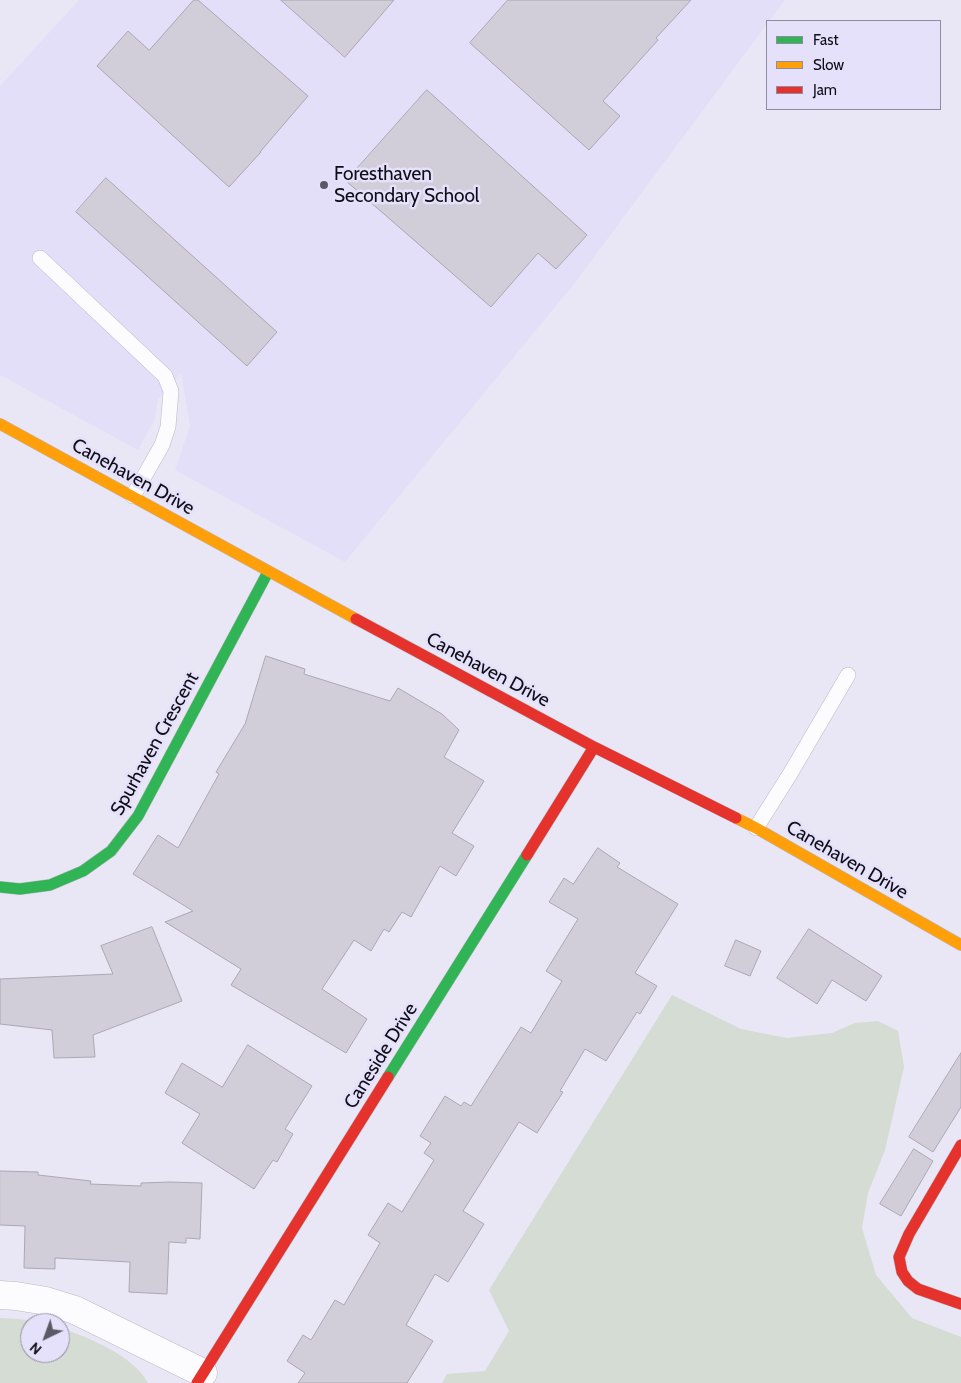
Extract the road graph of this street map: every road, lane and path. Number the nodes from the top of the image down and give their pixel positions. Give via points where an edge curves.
1 (40, 258) dead end
2 (0, 424) edge
3 (133, 496) junction
4 (268, 572) junction
5 (848, 675) dead end
6 (594, 747) junction
7 (756, 828) junction
8 (0, 887) edge
9 (961, 945) edge
10 (961, 1146) edge
11 (0, 1295) edge
12 (961, 1304) edge
13 (200, 1378) edge

1 - 3 lane via 165,376 168,383 171,391 168,427 162,445
2 - 3 street, Canehaven Drive
3 - 4 street, Canehaven Drive
4 - 6 street, Canehaven Drive
4 - 8 street, Spurhaven Crescent via 138,816 111,851 83,871 50,885 20,889
5 - 7 lane
6 - 7 street, Canehaven Drive
6 - 13 street, Caneside Drive
7 - 9 street, Canehaven Drive
10 - 12 street via 899,1257 902,1272 918,1289
11 - 13 street via 46,1301 75,1310

